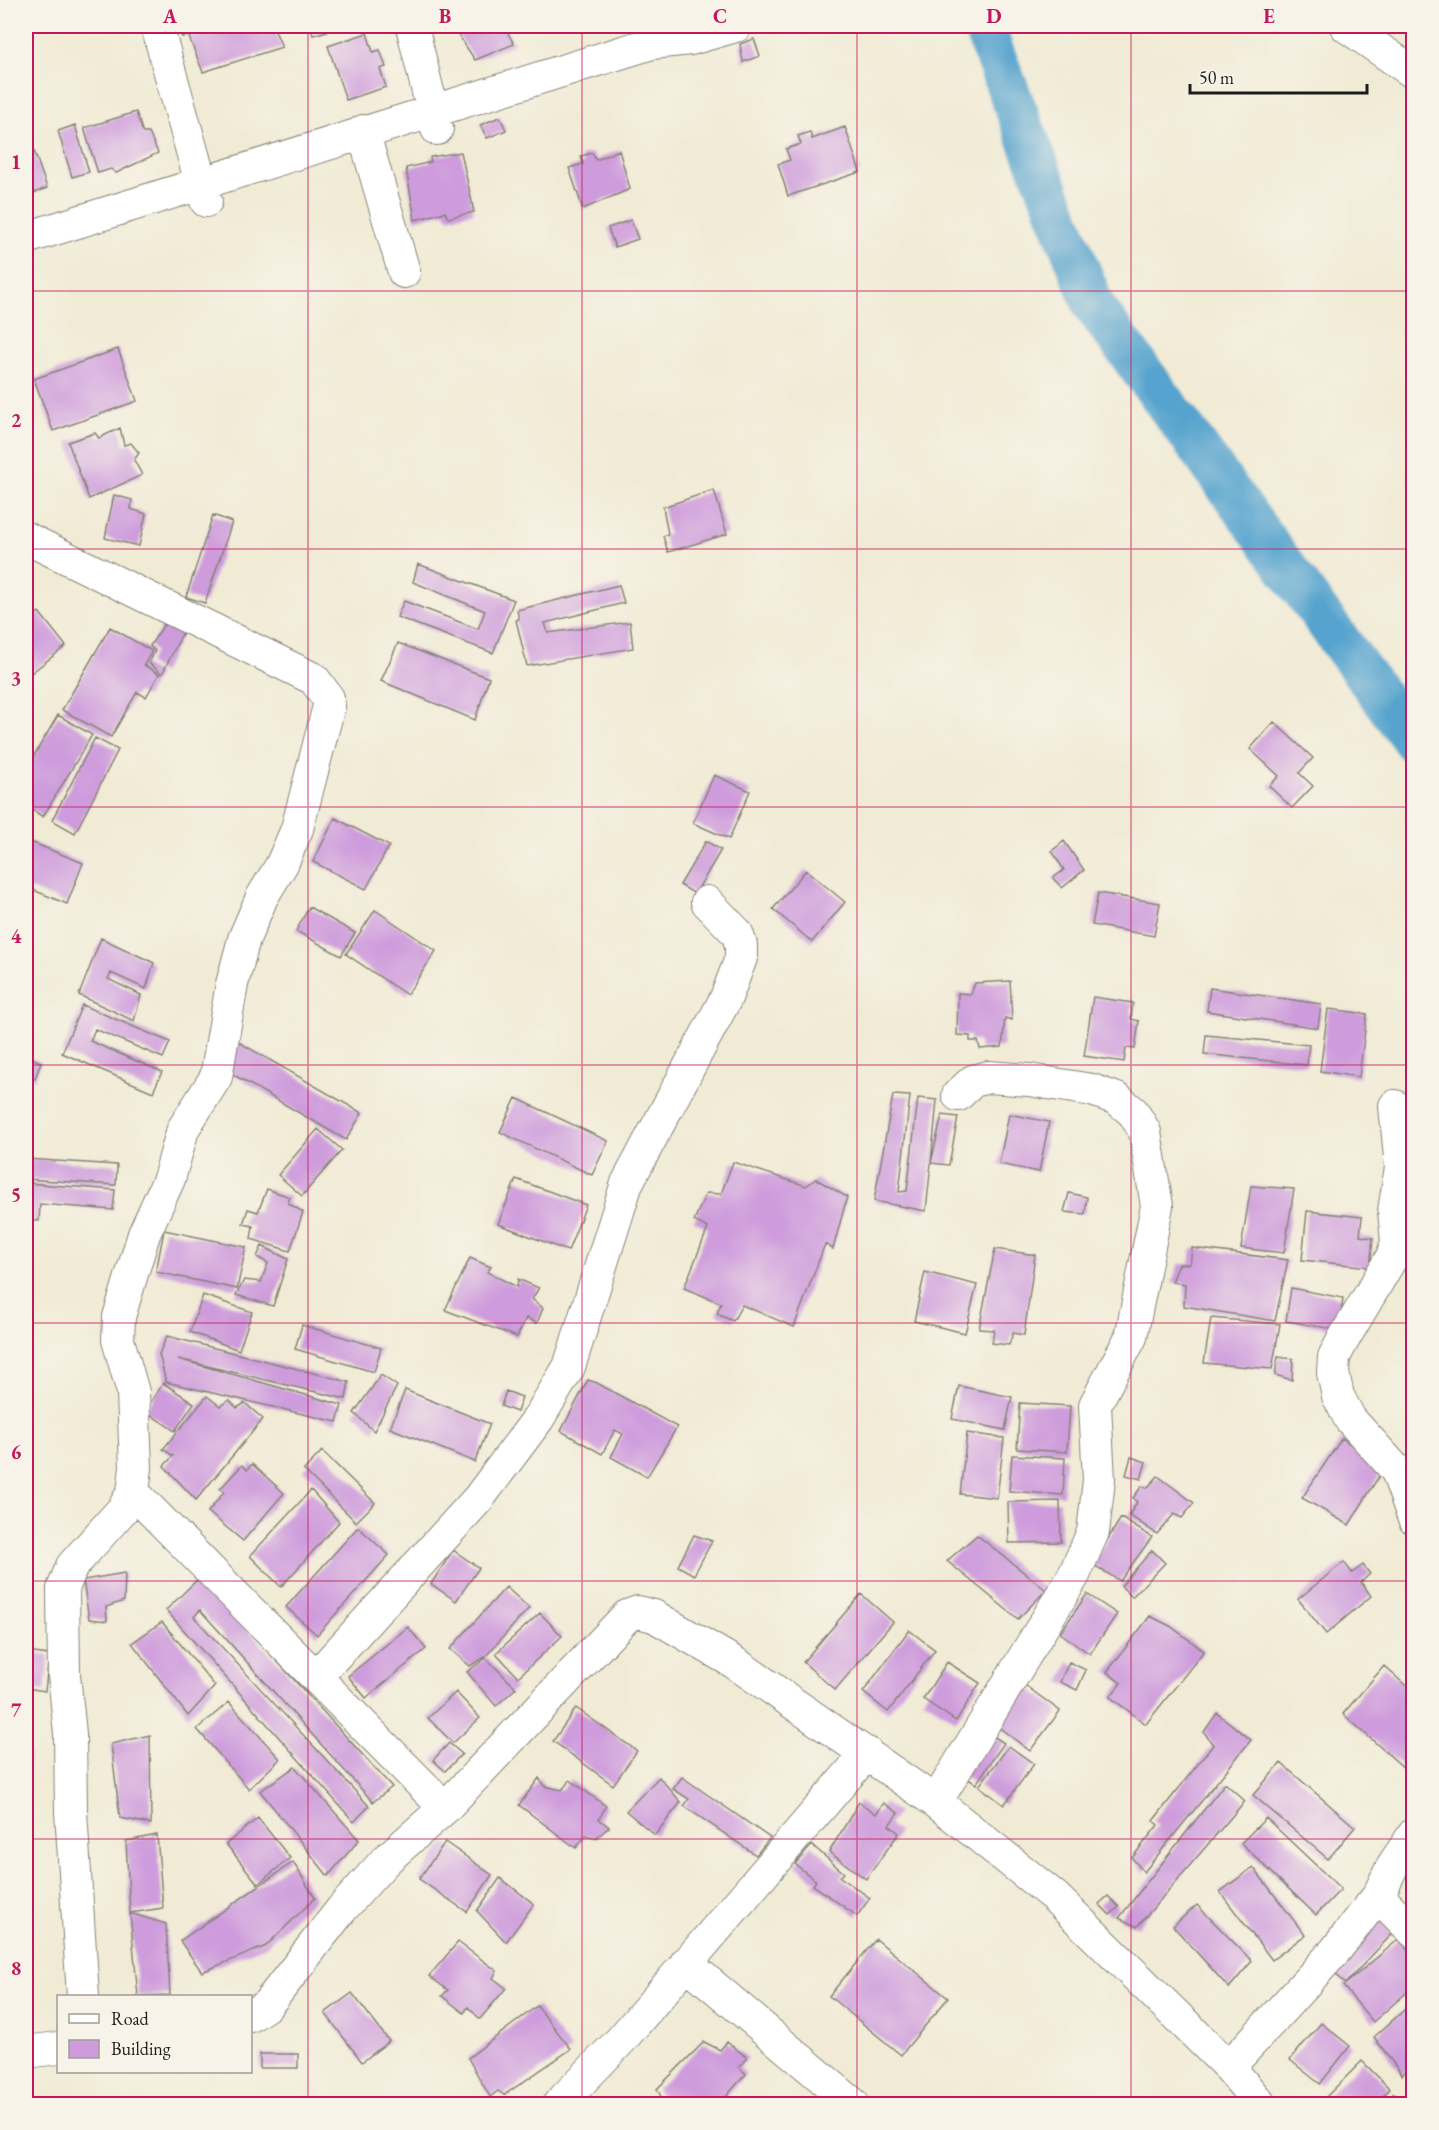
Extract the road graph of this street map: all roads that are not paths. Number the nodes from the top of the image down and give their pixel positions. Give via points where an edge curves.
1 (157, 26) edge
2 (412, 26) edge
3 (736, 26) edge
4 (1346, 26) edge
5 (1413, 73) edge
6 (435, 119) junction
7 (366, 140) junction
8 (203, 192) junction
9 (26, 238) edge
10 (26, 260) edge
11 (404, 272) dead end
12 (26, 538) edge
13 (707, 902) dead end
14 (958, 1095) dead end
15 (1395, 1106) dead end
16 (133, 1492) junction
17 (1413, 1519) edge
18 (316, 1677) junction
19 (867, 1753) junction
20 (936, 1802) junction
21 (445, 1808) junction
22 (1413, 1834) edge
23 (1378, 1896) junction
24 (1413, 1932) edge
25 (686, 1963) junction
26 (83, 1995) edge
27 (252, 2015) edge
28 (57, 2048) edge
29 (26, 2052) edge
30 (1229, 2067) junction
31 (559, 2104) edge
32 (853, 2104) edge
33 (1260, 2104) edge

1 - 8 street
2 - 6 street
3 - 6 street via 691,39 652,43
4 - 5 street
6 - 7 street
7 - 8 street
7 - 11 street
8 - 9 street
8 - 10 street
12 - 16 street via 314,679 328,698 329,706 297,829 244,939 216,1077 183,1129 170,1179 144,1234 118,1317 118,1340 133,1392
13 - 18 street via 737,933 741,958 726,998 627,1183 568,1367 538,1419 478,1499
14 - 20 street via 972,1081 989,1077 1092,1090 1117,1099 1133,1112 1144,1132 1157,1206 1131,1337 1095,1405 1100,1480 1093,1532 1074,1575
15 - 17 street via 1401,1167 1394,1211 1397,1242 1342,1340 1333,1373 1338,1396 1350,1419 1397,1471
16 - 18 street
16 - 26 street via 123,1509 72,1566 63,1589 64,1675
18 - 21 street
19 - 20 street
19 - 21 street via 735,1664 654,1616 639,1612 627,1616
19 - 25 street
20 - 30 street via 1055,1897
21 - 27 street via 386,1860 267,2004
22 - 23 street
23 - 24 street
23 - 30 street via 1335,1951
25 - 31 street via 621,2040
25 - 32 street
28 - 29 street
30 - 33 street

